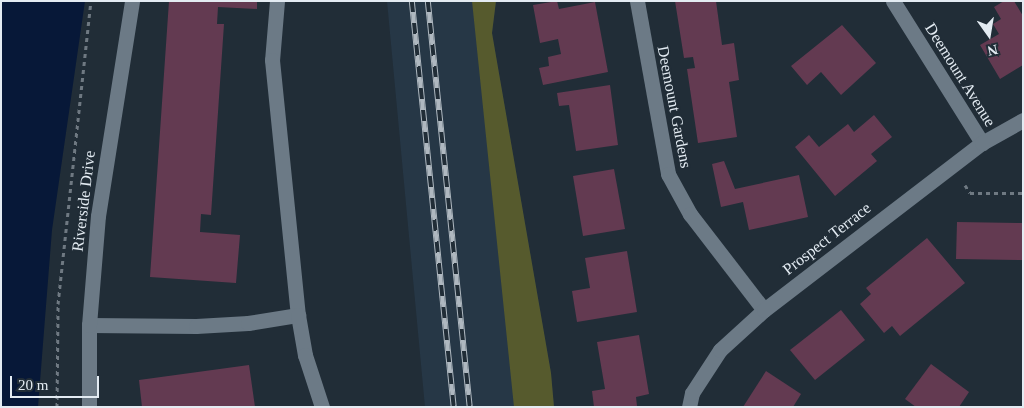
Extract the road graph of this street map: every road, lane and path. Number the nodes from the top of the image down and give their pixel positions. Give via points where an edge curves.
1 (91, 1) edge
2 (132, 1) edge
3 (277, 1) edge
4 (637, 1) edge
5 (893, 1) edge
6 (1020, 127) edge
7 (982, 143) junction
8 (951, 166) junction
9 (1023, 193) edge
10 (764, 310) junction
11 (298, 315) junction
12 (89, 325) junction
13 (57, 407) edge
14 (90, 407) edge
15 (322, 407) edge
16 (689, 407) edge

1 - 13 path via 58,304
2 - 12 street, Riverside Drive via 98,216
3 - 11 street via 272,60
4 - 10 street, Deemount Gardens via 668,174 690,214
5 - 7 street, Deemount Avenue
6 - 7 street, Prospect Terrace
7 - 8 street, Prospect Terrace
8 - 9 path via 970,192
8 - 10 street, Prospect Terrace
10 - 16 street, Prospect Terrace via 720,350 692,393
11 - 12 street via 248,323 196,326
11 - 15 street via 305,355
12 - 14 street, Riverside Drive

